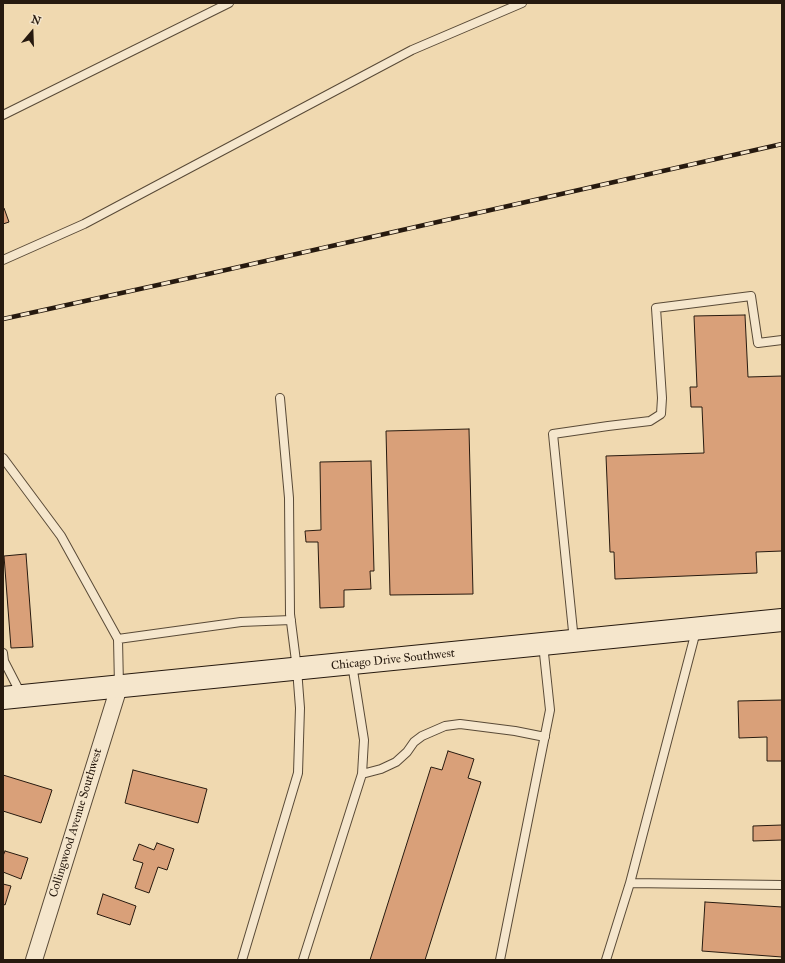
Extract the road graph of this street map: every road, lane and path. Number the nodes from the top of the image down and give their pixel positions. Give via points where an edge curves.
1 (229, 3) edge
2 (522, 3) edge
3 (3, 115) edge
4 (3, 260) edge
5 (782, 340) edge
6 (280, 398) dead end
7 (3, 458) edge
8 (291, 620) junction
9 (782, 620) edge
10 (697, 629) junction
11 (118, 639) junction
12 (575, 642) junction
13 (543, 644) junction
14 (3, 653) edge
15 (352, 664) junction
16 (297, 669) junction
17 (119, 687) junction
18 (12, 697) edge
19 (545, 737) junction
20 (362, 774) junction
21 (630, 883) junction
22 (782, 885) edge
23 (34, 960) edge
24 (242, 960) edge
25 (303, 960) edge
26 (500, 960) edge
27 (606, 960) edge

1 - 3 lane
2 - 4 lane via 412,50 84,224
5 - 12 lane via 758,343 751,296 656,308 661,414 650,421 553,434
6 - 8 lane via 289,498
7 - 11 lane via 61,536
8 - 11 lane via 241,622
8 - 16 lane
9 - 10 main road, Chicago Drive Southwest
10 - 12 main road, Chicago Drive Southwest
10 - 21 lane
11 - 17 lane
12 - 13 main road, Chicago Drive Southwest
13 - 15 main road, Chicago Drive Southwest
13 - 19 lane via 550,710
14 - 18 lane
15 - 16 main road, Chicago Drive Southwest
15 - 20 lane via 364,740
16 - 17 main road, Chicago Drive Southwest
16 - 24 lane via 300,708 298,773
17 - 18 main road, Chicago Drive Southwest
17 - 23 street, Collingwood Avenue Southwest
19 - 20 lane via 460,724 445,726 422,736 396,762
19 - 26 lane
20 - 25 lane
21 - 22 lane
21 - 27 lane

